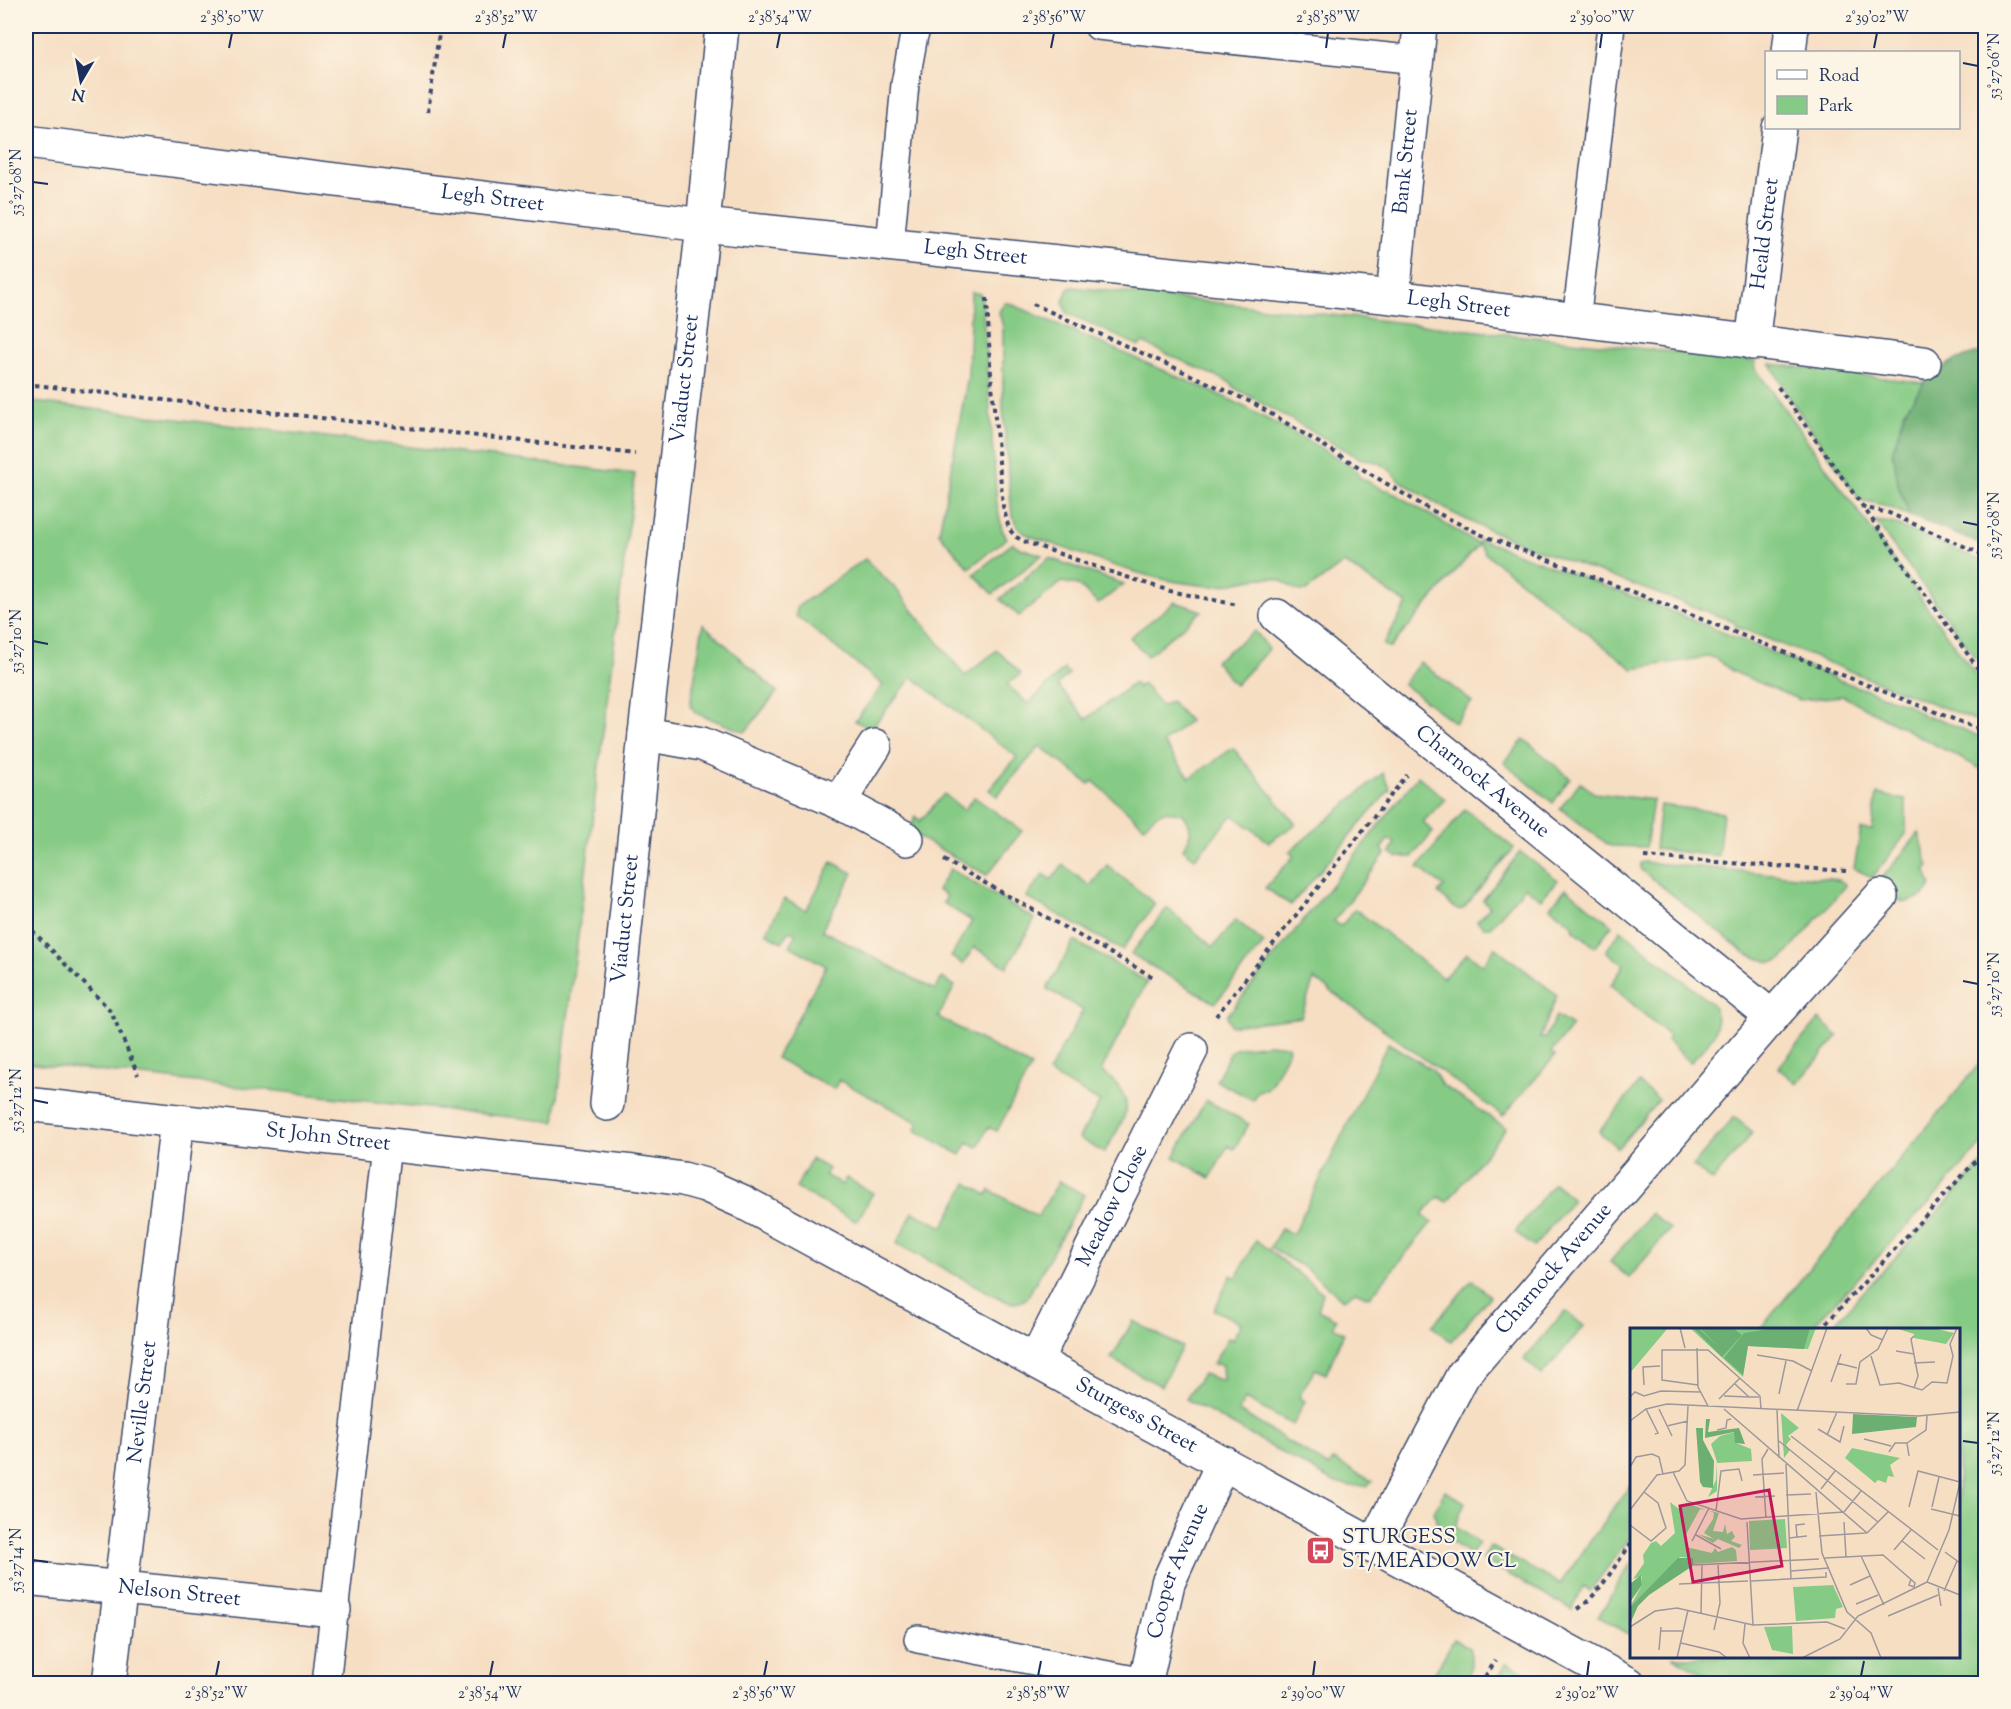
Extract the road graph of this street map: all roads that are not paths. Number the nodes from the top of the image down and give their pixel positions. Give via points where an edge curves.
1 (722, 26) edge
2 (918, 26) edge
3 (1098, 26) edge
4 (1420, 26) edge
5 (1611, 26) edge
6 (1792, 26) edge
7 (1789, 51) edge
8 (1417, 60) junction
9 (1779, 129) edge
10 (26, 142) edge
11 (703, 225) junction
12 (890, 245) junction
13 (1393, 297) junction
14 (1576, 321) junction
15 (1752, 343) junction
16 (1924, 363) dead end
17 (1276, 616) road end
18 (645, 734) junction
19 (875, 746) dead end
20 (839, 802) junction
21 (906, 839) road end
22 (1881, 896) dead end
23 (1772, 1017) junction
24 (1191, 1050) dead end
25 (26, 1104) edge
26 (607, 1104) dead end
27 (165, 1120) junction
28 (387, 1145) junction
29 (633, 1172) joint
30 (1036, 1360) junction
31 (1222, 1462) junction
32 (1373, 1546) junction
33 (26, 1578) edge
34 (120, 1588) junction
35 (334, 1611) junction
36 (918, 1639) dead end
37 (109, 1683) edge
38 (326, 1683) edge
39 (1145, 1683) edge
40 (1629, 1683) edge

1 - 11 street, Viaduct Street
2 - 12 lane via 905,84
3 - 8 lane
4 - 8 street, Bank Street
5 - 14 lane
6 - 7 street
8 - 13 street, Bank Street
9 - 15 street, Heald Street
10 - 11 street, Legh Street
11 - 12 street, Legh Street
11 - 18 street, Viaduct Street
12 - 13 street, Legh Street
13 - 14 street, Legh Street
14 - 15 street, Legh Street
15 - 16 street, Legh Street
17 - 23 street, Charnock Avenue
18 - 20 street via 702,744
18 - 26 street, Viaduct Street
19 - 20 street
20 - 21 street
22 - 23 street, Charnock Avenue
23 - 32 street, Charnock Avenue via 1463,1375
24 - 30 street, Meadow Close
25 - 27 street, St John Street
27 - 28 street, St John Street
27 - 34 street, Neville Street
28 - 29 street, St John Street
28 - 35 lane
29 - 30 street, Sturgess Street via 683,1179 717,1189
30 - 31 street, Sturgess Street
31 - 32 street, Sturgess Street
31 - 39 street, Cooper Avenue via 1168,1583
32 - 40 street, Sturgess Street
33 - 34 street, Nelson Street
34 - 35 street, Nelson Street
34 - 37 street, Neville Street
35 - 38 lane
36 - 39 lane

